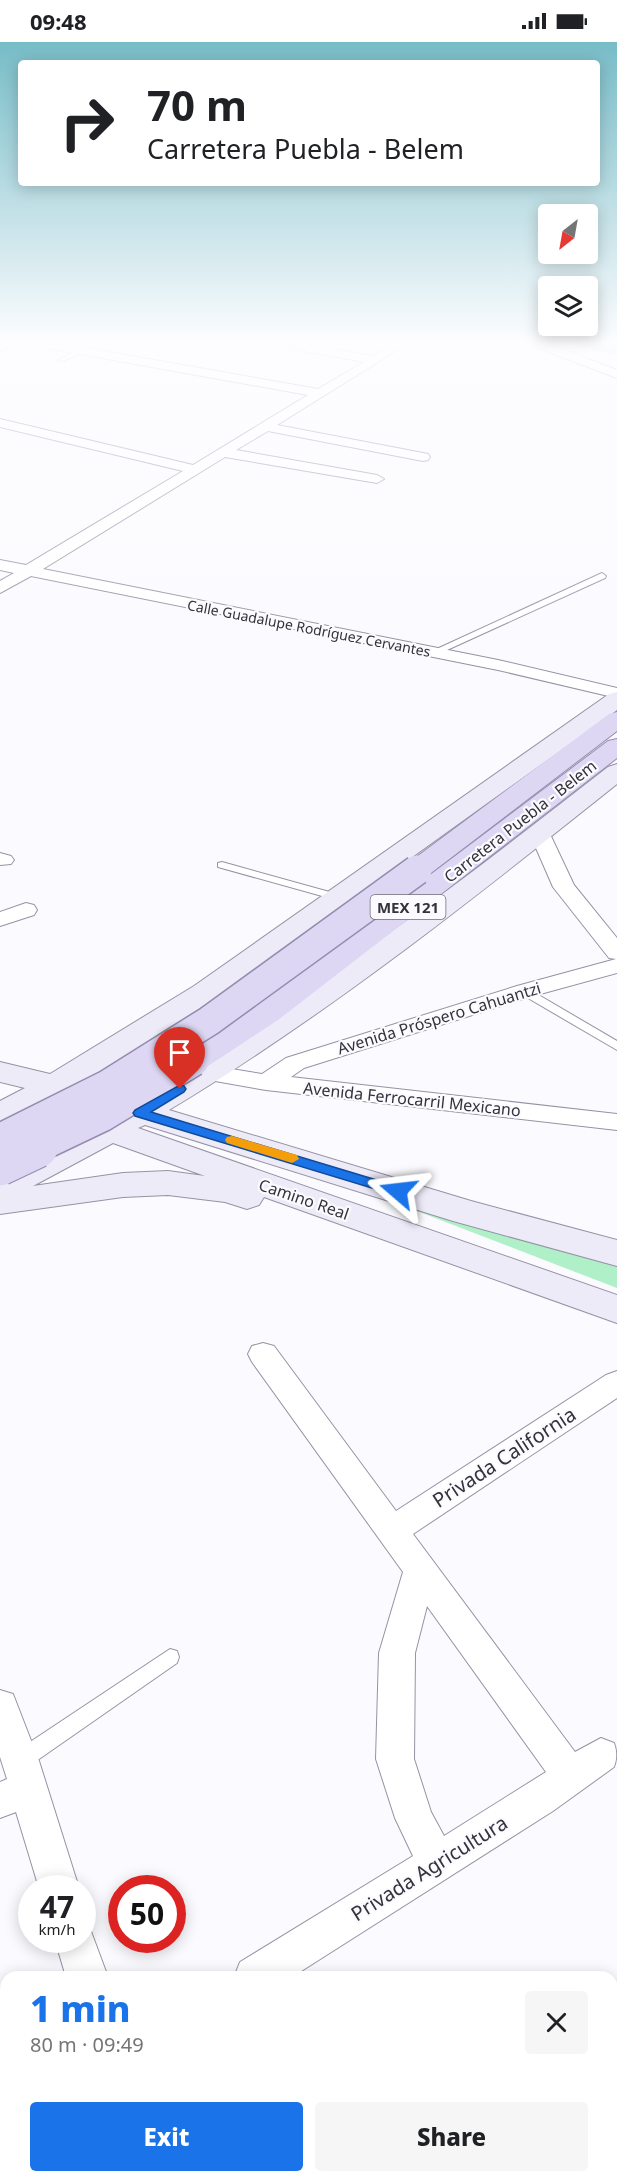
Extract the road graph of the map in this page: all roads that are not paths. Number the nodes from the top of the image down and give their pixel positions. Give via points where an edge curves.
1 (88, 444) edge
2 (235, 444) edge
3 (350, 444) edge
4 (222, 452) junction
5 (423, 457) dead end
6 (194, 469) junction
7 (377, 479) dead end
8 (0, 565) edge
9 (29, 571) junction
10 (602, 576) dead end
11 (0, 588) edge
12 (433, 653) junction
13 (617, 693) edge
14 (617, 699) edge
15 (617, 719) edge
16 (617, 746) edge
17 (617, 772) edge
18 (539, 831) junction
19 (222, 865) dead end
20 (340, 898) junction
21 (26, 910) dead end
22 (0, 919) edge
23 (617, 952) edge
24 (617, 966) edge
25 (525, 991) junction
26 (617, 1046) edge
27 (0, 1055) edge
28 (86, 1066) junction
29 (0, 1072) edge
30 (203, 1075) junction
31 (266, 1082) junction
32 (57, 1084) junction
33 (8, 1106) edge
34 (125, 1121) junction
35 (617, 1122) edge
36 (0, 1139) edge
37 (241, 1143) junction
38 (0, 1166) edge
39 (0, 1189) edge
40 (0, 1202) edge
41 (617, 1253) edge
42 (562, 1291) junction
43 (617, 1309) edge
44 (263, 1354) dead end
45 (617, 1383) edge
46 (391, 1531) junction
47 (420, 1571) junction
48 (170, 1657) dead end
49 (0, 1706) edge
50 (16, 1783) edge
51 (437, 1863) junction
52 (54, 1875) edge
53 (79, 1953) edge
54 (85, 1971) edge
55 (265, 1971) edge

1 - 6 street
2 - 4 street
3 - 5 street
4 - 6 street
4 - 7 street
6 - 9 street
8 - 9 street, Calle Guadalupe Rodríguez Cervantes
9 - 11 street
9 - 12 street, Calle Guadalupe Rodríguez Cervantes
10 - 12 lane
12 - 13 street, Calle Guadalupe Rodríguez Cervantes
14 - 20 street
15 - 36 main road, Carretera Puebla - Belem / MEX 121, bridge via 209,1021 107,1085
16 - 38 main road, Carretera Puebla - Belem / MEX 121, bridge via 267,1013 102,1117
17 - 18 street, Carretera Puebla - Belem
18 - 23 street via 564,888
18 - 30 street, Carretera Puebla - Belem via 479,880 285,1021
19 - 20 lane
20 - 28 street via 205,992
21 - 22 street
24 - 25 street, Avenida Próspero Cahuantzi
25 - 26 lane
25 - 31 street, Avenida Próspero Cahuantzi via 295,1064
27 - 28 street
28 - 32 street
29 - 32 street
30 - 31 street, Avenida Ferrocarril Mexicano
30 - 34 street, Carretera Puebla - Belem
30 - 37 street via 196,1095 198,1109 210,1125
31 - 35 street, Avenida Ferrocarril Mexicano
32 - 33 street
32 - 34 street
33 - 34 street, Camino Real
34 - 37 street
34 - 39 street, Carretera Puebla - Belem
34 - 42 street, Camino Real
37 - 41 street via 465,1212
40 - 42 street via 123,1185 168,1183 228,1191
42 - 43 street, Camino Real
44 - 46 street
45 - 46 street, Privada California
46 - 47 street
47 - 51 street via 397,1653 395,1759 414,1818
47 - 51 street, Privada Agricultura via 586,1766
48 - 50 lane
49 - 50 street
50 - 52 street
51 - 55 street, Privada Agricultura
53 - 54 street

